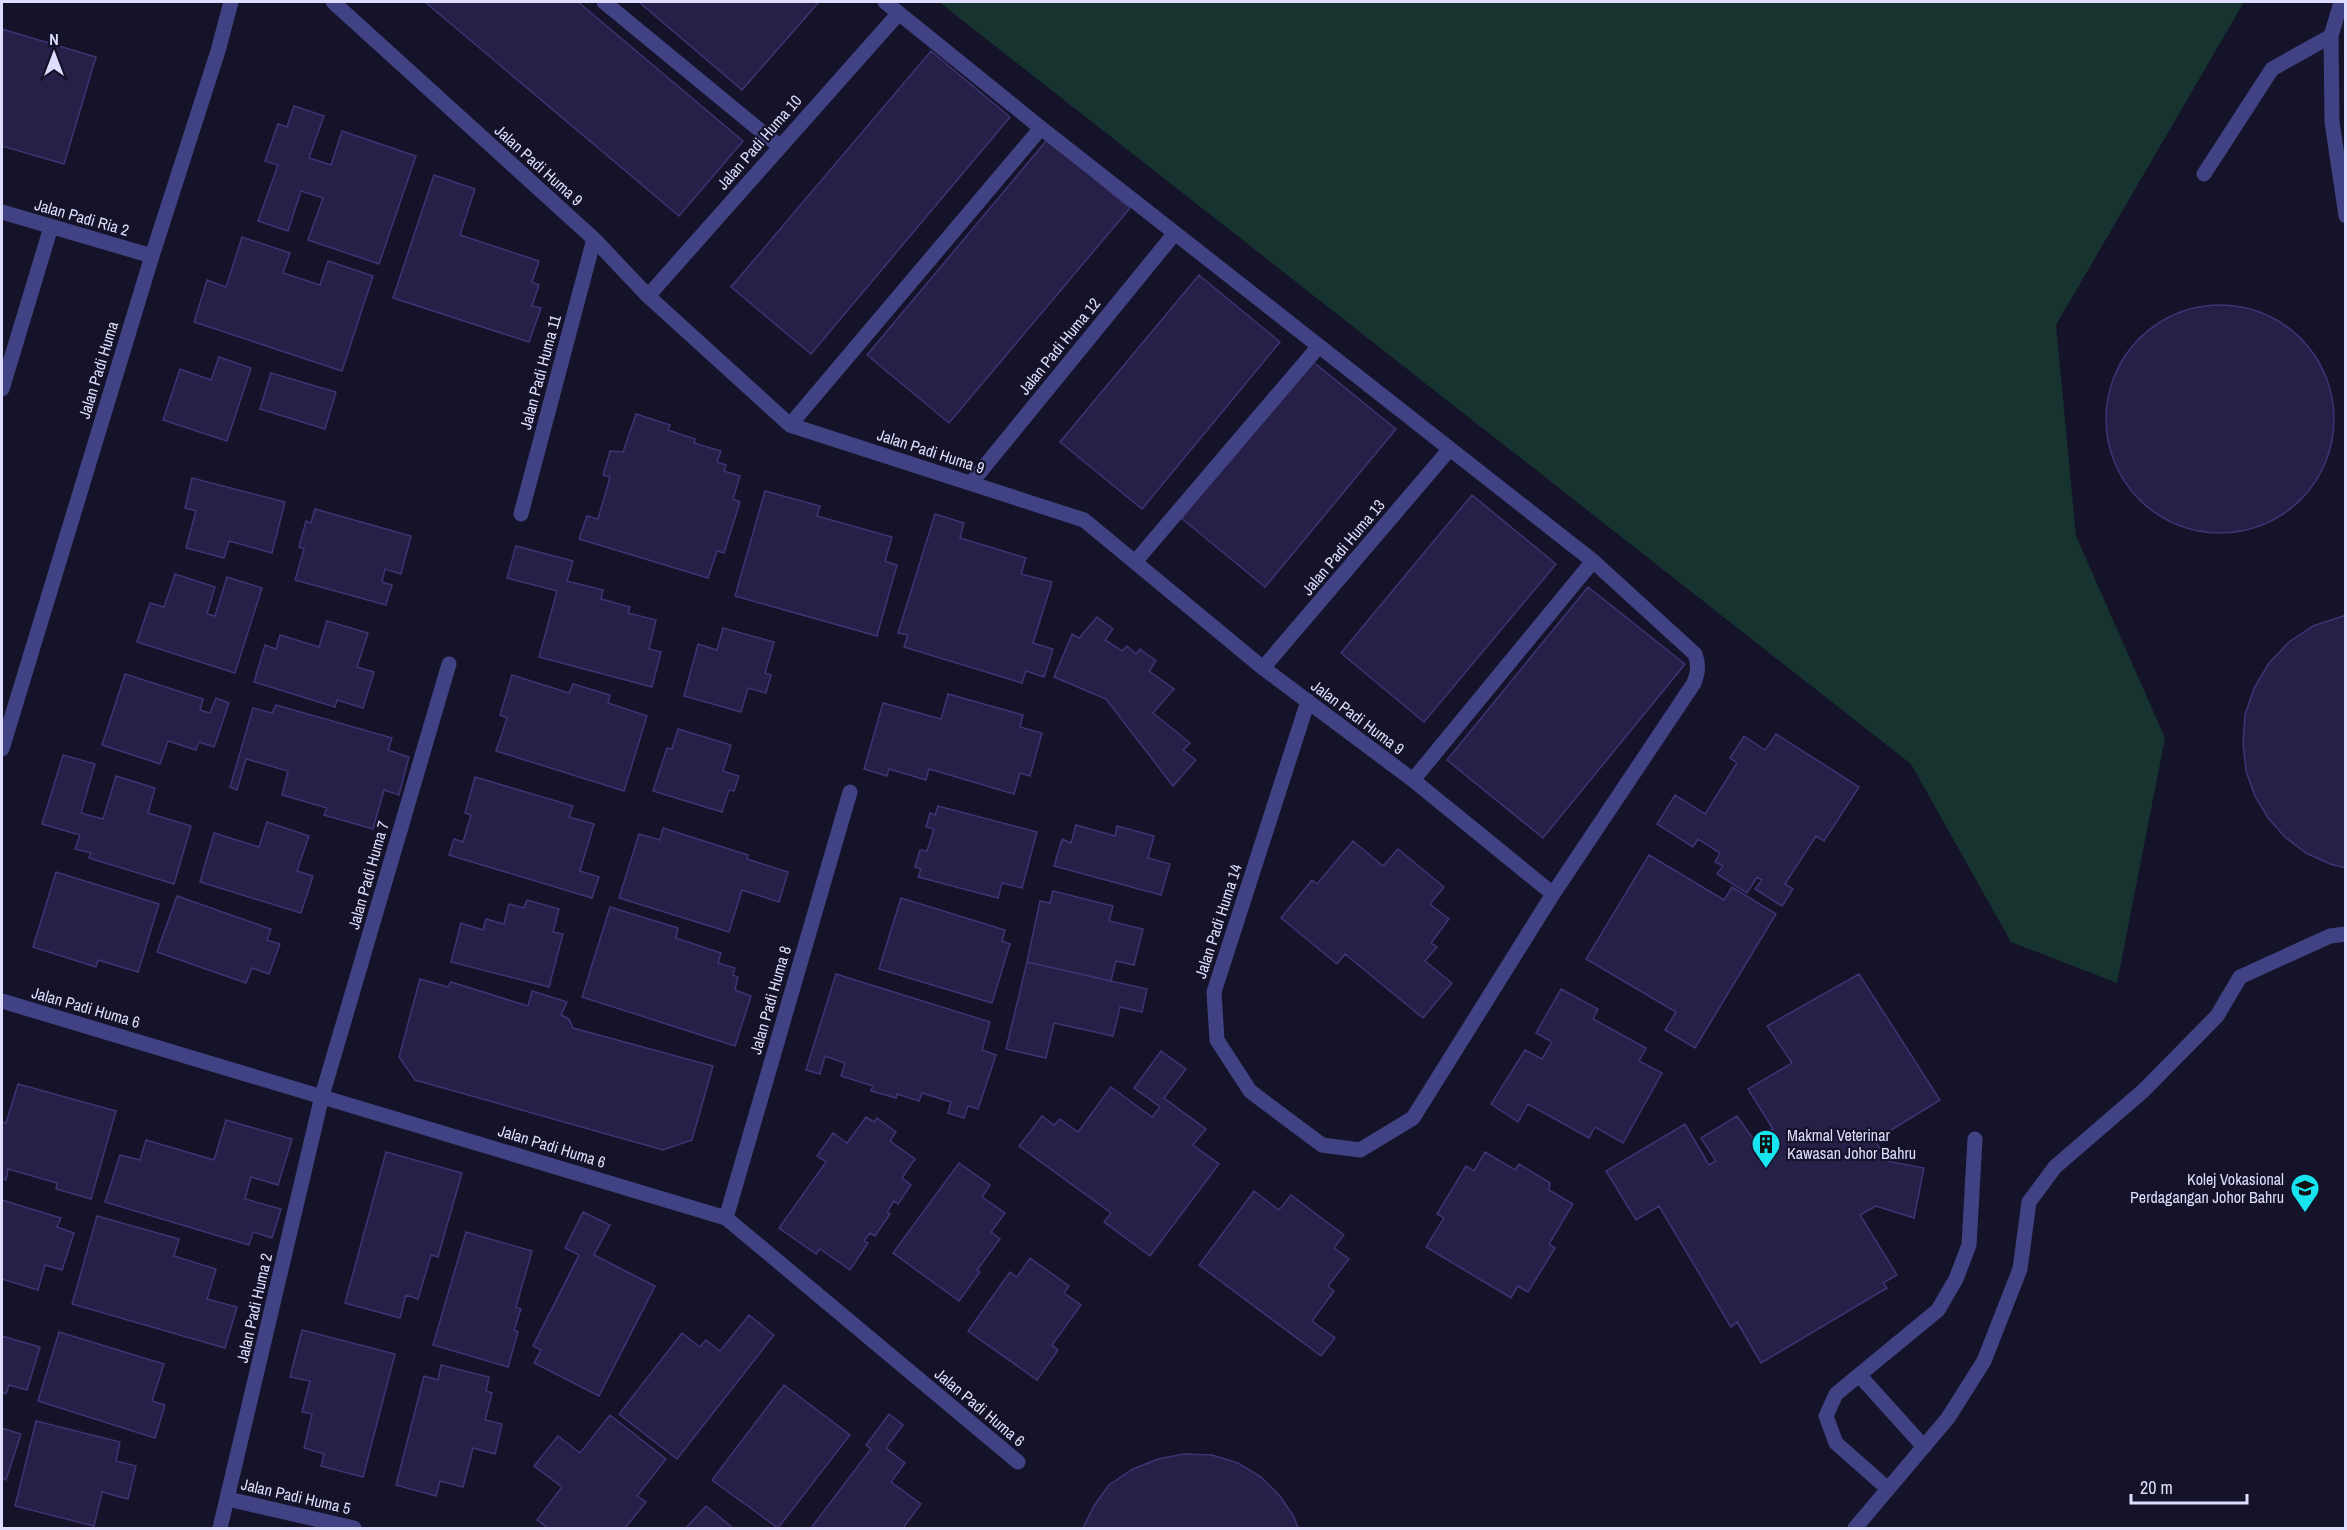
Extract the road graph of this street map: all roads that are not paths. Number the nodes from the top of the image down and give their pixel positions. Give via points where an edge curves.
1 (231, 2) edge
2 (333, 2) edge
3 (604, 2) edge
4 (885, 2) edge
5 (2342, 2) edge
6 (899, 13) junction
7 (2331, 36) junction
8 (1041, 128) junction
9 (779, 146) junction
10 (2204, 174) dead end
11 (2, 212) edge
12 (2346, 216) edge
13 (51, 227) junction
14 (1175, 233) junction
15 (594, 239) junction
16 (152, 256) junction
17 (648, 296) junction
18 (1319, 346) junction
19 (2, 389) edge
20 (790, 425) junction
21 (1449, 450) junction
22 (971, 483) junction
23 (521, 514) dead end
24 (1593, 561) junction
25 (1135, 562) junction
26 (449, 664) dead end
27 (1263, 668) junction
28 (1308, 701) junction
29 (2, 749) edge
30 (1413, 780) junction
31 (850, 792) dead end
32 (1553, 894) junction
33 (2346, 934) edge
34 (2, 1001) edge
35 (322, 1096) junction
36 (1975, 1139) dead end
37 (726, 1218) junction
38 (1860, 1376) junction
39 (1924, 1447) junction
40 (1018, 1462) dead end
41 (1888, 1489) junction
42 (228, 1499) junction
43 (220, 1528) edge
44 (354, 1528) edge
45 (1856, 1528) edge

1 - 16 street, Jalan Padi Huma
2 - 15 street, Jalan Padi Huma 9
3 - 9 street
4 - 6 street
5 - 7 street
6 - 8 street
6 - 9 street, Jalan Padi Huma 10
7 - 10 street via 2272,69
7 - 12 street via 2332,122
8 - 14 street
8 - 20 street
9 - 17 street, Jalan Padi Huma 10
11 - 13 street, Jalan Padi Ria 2
13 - 16 street, Jalan Padi Ria 2
13 - 19 street
14 - 18 street
14 - 22 street, Jalan Padi Huma 12
15 - 17 street, Jalan Padi Huma 9
15 - 23 street, Jalan Padi Huma 11
16 - 29 street, Jalan Padi Huma
17 - 20 street, Jalan Padi Huma 9
18 - 21 street
18 - 25 street
20 - 22 street, Jalan Padi Huma 9
21 - 24 street
21 - 27 street, Jalan Padi Huma 13
22 - 25 street, Jalan Padi Huma 9 via 1084,520
24 - 30 street
24 - 32 street, Jalan Padi Huma 14 via 1689,646 1695,654 1698,674
25 - 27 street, Jalan Padi Huma 9
26 - 35 street, Jalan Padi Huma 7
27 - 28 street, Jalan Padi Huma 9
28 - 30 street, Jalan Padi Huma 9
28 - 32 street, Jalan Padi Huma 14 via 1214,992 1217,1040 1250,1090 1322,1145 1360,1150 1413,1119
30 - 32 street, Jalan Padi Huma 9
31 - 37 street, Jalan Padi Huma 8
33 - 39 street via 2330,936 2240,977 2217,1016 2143,1090 2055,1167 2029,1202 2019,1269 1984,1361 1948,1418
34 - 35 street, Jalan Padi Huma 6
35 - 37 street, Jalan Padi Huma 6
35 - 42 street, Jalan Padi Huma 2
36 - 38 street via 1969,1245 1956,1279 1938,1310
37 - 40 street, Jalan Padi Huma 6
38 - 39 street
38 - 41 street via 1836,1394 1826,1416 1836,1443
39 - 41 street
41 - 45 street
42 - 43 street, Jalan Padi Huma 2
42 - 44 street, Jalan Padi Huma 5

